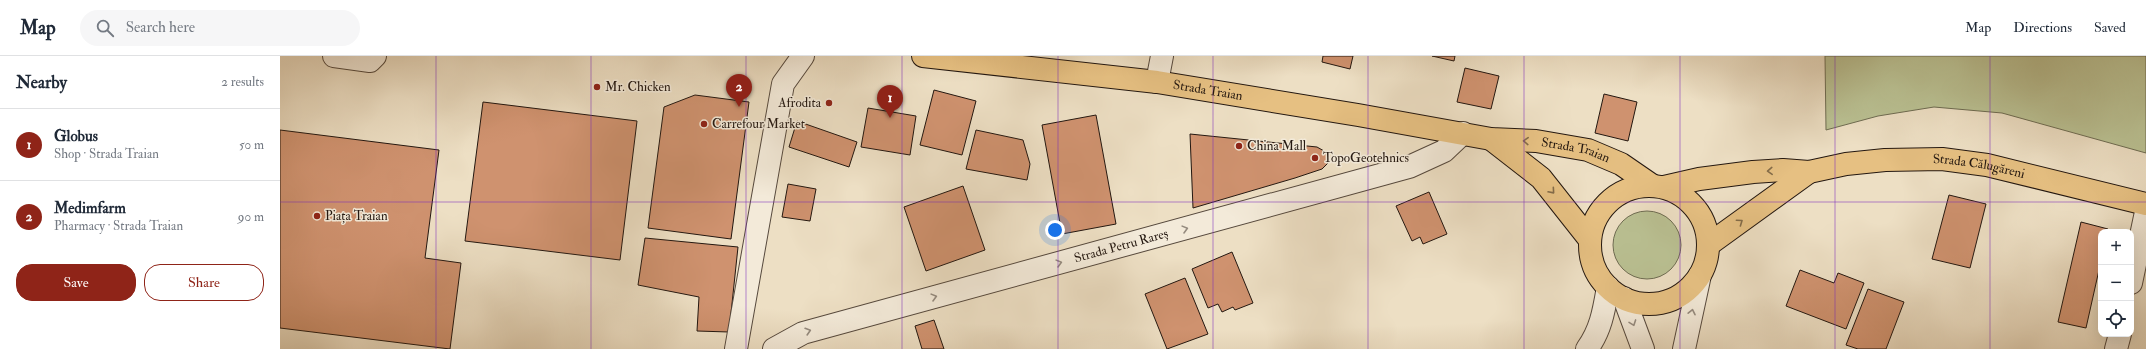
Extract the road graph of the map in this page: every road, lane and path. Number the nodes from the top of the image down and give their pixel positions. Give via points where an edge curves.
1 (334, 56) edge
2 (375, 56) edge
3 (803, 56) edge
4 (923, 56) edge
5 (1162, 56) edge
6 (1157, 82) junction
7 (1463, 133) junction
8 (1491, 139) junction
9 (1809, 172) junction
10 (1658, 187) junction
11 (2146, 204) edge
12 (2146, 212) edge
13 (1590, 240) junction
14 (1708, 245) junction
15 (2134, 269) edge
16 (1700, 275) junction
17 (1616, 292) junction
18 (2119, 337) edge
19 (736, 349) edge
20 (774, 349) edge
21 (1587, 349) edge
22 (1643, 349) edge
23 (1684, 349) edge
24 (2116, 349) edge

1 - 2 street via 370,61
3 - 19 street via 783,84
4 - 6 main road, Strada Traian
5 - 6 street
6 - 7 main road, Strada Traian
7 - 8 main road, Strada Traian
20 -> 7 street, Strada Petru Rareș via 803,333 1409,167 1444,151
10 -> 8 main road, Strada Traian via 1621,164 1588,150 1536,141
8 -> 13 main road, Strada Traian via 1541,178
9 -> 10 main road, Strada Călugăreni via 1753,172
9 - 11 main road, Strada Călugăreni via 1870,161 1942,159 1987,165
14 -> 9 main road, Strada Călugăreni
10 - 13 main road via 1638,187 1610,200 1600,212
10 - 14 main road via 1678,193 1691,203 1706,229
12 - 15 street
13 - 17 main road via 1596,272
14 - 16 main road
16 - 17 main road via 1682,294 1658,303 1642,303
23 -> 16 street
17 - 21 street via 1595,339
17 -> 22 street
18 - 24 street

